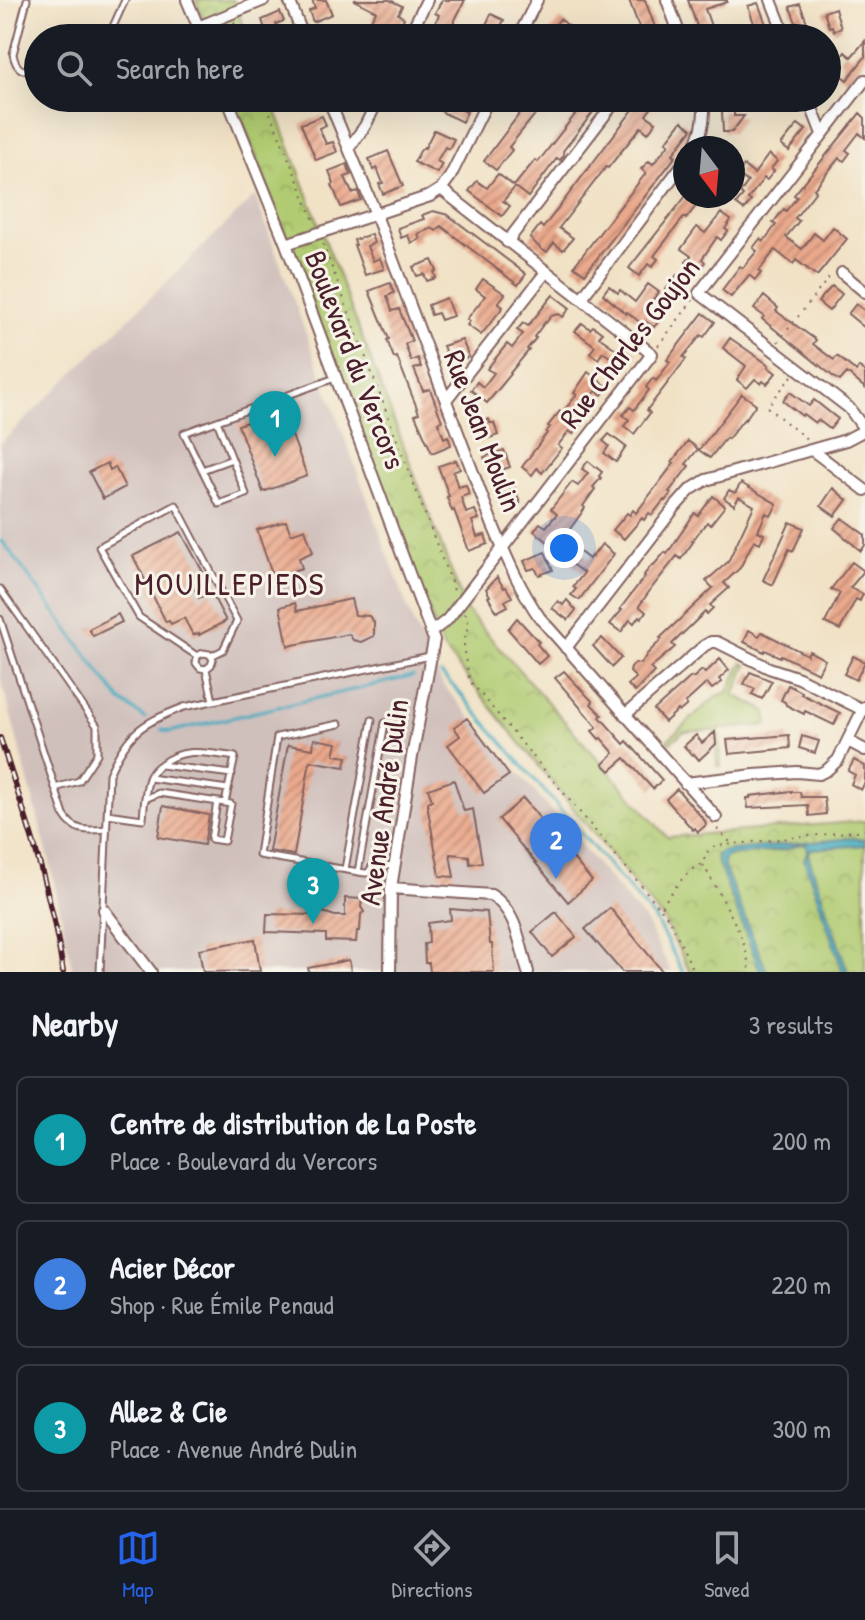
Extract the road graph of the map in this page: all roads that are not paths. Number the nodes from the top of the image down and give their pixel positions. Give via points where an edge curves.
1 (27, 0) edge
2 (125, 0) edge
3 (187, 0) edge
4 (264, 0) edge
5 (289, 0) edge
6 (427, 0) edge
7 (537, 0) edge
8 (667, 0) edge
9 (771, 0) edge
10 (114, 24) edge
11 (196, 24) edge
12 (215, 24) edge
13 (298, 24) edge
14 (415, 24) edge
15 (525, 24) edge
16 (675, 24) edge
17 (780, 24) edge
18 (24, 70) edge
19 (865, 80) edge
20 (841, 110) edge
21 (233, 112) edge
22 (334, 112) edge
23 (372, 112) edge
24 (482, 112) edge
25 (607, 112) edge
26 (704, 112) edge
27 (813, 112) edge
28 (840, 112) edge
29 (822, 134) junction
30 (701, 136) edge
31 (349, 148) junction
32 (673, 177) edge
33 (441, 189) junction
34 (376, 214) junction
35 (507, 242) junction
36 (286, 244) junction
37 (546, 272) junction
38 (842, 273) road end
39 (865, 292) edge
40 (581, 299) junction
41 (336, 377) junction
42 (446, 400) junction
43 (217, 421) junction
44 (865, 430) edge
45 (810, 445) junction
46 (232, 459) junction
47 (202, 470) junction
48 (865, 490) edge
49 (502, 548) junction
50 (0, 589) edge
51 (0, 619) edge
52 (433, 636) junction
53 (566, 648) junction
54 (197, 656) junction
55 (211, 656) junction
56 (431, 656) junction
57 (206, 669) junction
58 (213, 701) junction
59 (864, 707) edge
60 (625, 715) junction
61 (372, 720) dead end
62 (385, 723) dead end
63 (339, 724) dead end
64 (848, 741) junction
65 (865, 750) edge
66 (160, 765) junction
67 (232, 774) junction
68 (150, 778) junction
69 (685, 783) junction
70 (55, 788) junction
71 (228, 789) junction
72 (145, 799) junction
73 (217, 802) junction
74 (225, 803) junction
75 (107, 814) junction
76 (716, 817) road end
77 (106, 829) junction
78 (394, 866) junction
79 (345, 869) junction
80 (358, 872) junction
81 (391, 888) junction
82 (104, 910) junction
83 (100, 972) edge
84 (151, 972) edge
85 (390, 972) edge
86 (528, 972) edge

1 - 18 lane via 13,54
2 - 10 lane
3 - 11 street
4 - 12 street
5 - 13 street
6 - 14 street
7 - 15 street
8 - 16 street
9 - 17 street
19 - 20 street, Rue Charles Goujon
21 - 36 street, Boulevard du Vercors
22 - 31 street, Rue Jean Moulin
23 - 31 street
24 - 33 street
25 - 35 street
26 - 30 street
27 - 29 street
28 - 29 street, Rue Charles Goujon
29 - 44 street, Rue Charles Goujon via 699,293 849,408
31 - 34 street, Rue Jean Moulin
32 - 40 street
33 - 34 street
33 - 35 street
34 - 36 street
34 - 42 street, Rue Jean Moulin
35 - 37 street
36 - 41 street, Boulevard du Vercors
37 - 40 street
37 - 42 street
38 - 39 street
40 - 49 street, Rue Charles Goujon via 652,354
41 - 43 lane
41 - 52 street, Boulevard du Vercors
42 - 49 street, Rue Jean Moulin
43 - 46 lane
43 - 47 lane via 184,433
44 - 45 street via 846,440
45 - 48 street
45 - 53 street via 690,490
46 - 47 lane
46 - 47 lane via 246,494 219,504
49 - 52 street, Rue Charles Goujon
49 - 53 street, Rue Jean Moulin via 525,597
50 - 70 lane via 97,726 97,754 79,781
51 - 70 lane
52 - 56 street, Avenue André Dulin
53 - 60 street, Rue Jean Moulin
54 - 55 lane
54 - 55 lane via 139,617 99,547 176,505 237,621 223,650
54 - 57 lane via 198,666
55 - 57 lane
56 - 58 lane
56 - 78 street, Avenue André Dulin
57 - 58 lane
58 - 75 lane via 157,717 120,750 109,774
59 - 60 street via 711,642
59 - 64 street
60 - 69 street, Rue Jean Moulin
61 - 79 lane
62 - 80 lane
63 - 79 lane via 277,737 259,855
64 - 65 street
64 - 69 street via 833,766 819,774
66 - 67 lane
66 - 67 lane via 192,751 235,757
66 - 68 lane
67 - 71 lane
68 - 71 lane
68 - 72 lane
69 - 76 street, Rue Jean Moulin
70 - 77 lane via 69,824 83,831
71 - 74 lane
72 - 73 lane via 159,793
72 - 75 lane via 143,819
73 - 74 lane
73 - 74 lane via 211,839 224,841 231,804
75 - 77 lane
77 - 82 lane
78 - 80 lane via 377,863 368,873
78 - 81 street, Avenue André Dulin
79 - 80 lane
81 - 85 street, Avenue André Dulin
81 - 86 street via 500,900 513,920
82 - 83 lane
82 - 84 street

